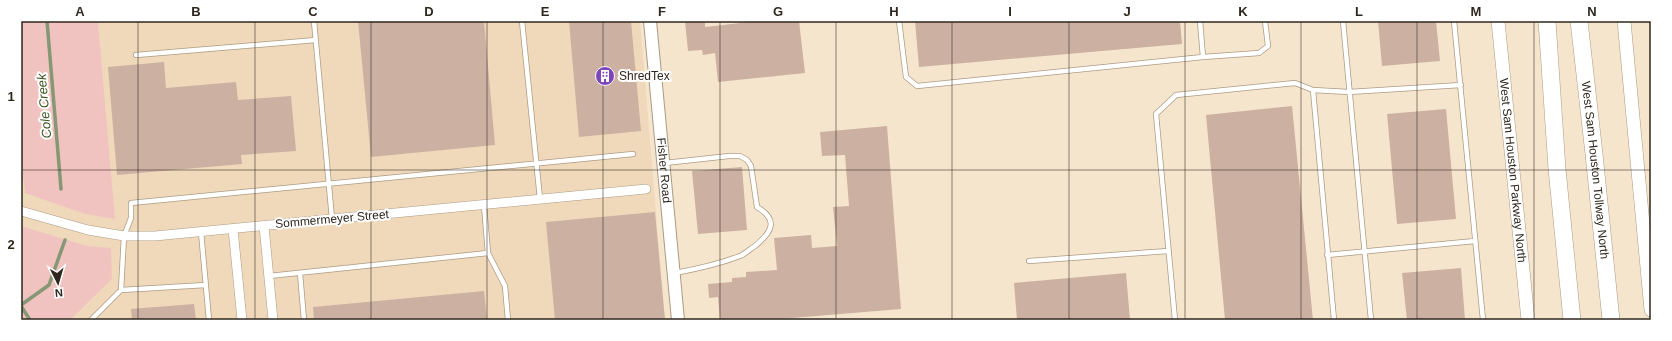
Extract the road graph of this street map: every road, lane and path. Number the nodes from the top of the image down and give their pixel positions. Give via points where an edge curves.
1 (314, 21) edge
2 (522, 21) edge
3 (650, 21) edge
4 (899, 21) edge
5 (1200, 21) edge
6 (1265, 21) edge
7 (1343, 21) edge
8 (1454, 21) edge
9 (1498, 21) edge
10 (1547, 21) edge
11 (1579, 21) edge
12 (1624, 21) edge
13 (316, 40) junction
14 (136, 55) dead end
15 (1203, 57) junction
16 (1461, 85) junction
17 (1313, 90) junction
18 (1350, 92) junction
19 (633, 154) dead end
20 (536, 163) junction
21 (663, 163) junction
22 (329, 183) junction
23 (646, 189) dead end
24 (540, 199) junction
25 (484, 204) junction
26 (21, 211) edge
27 (332, 219) junction
28 (264, 226) junction
29 (233, 229) junction
30 (201, 232) junction
31 (1647, 235) edge
32 (124, 236) junction
33 (1475, 241) junction
34 (1168, 251) junction
35 (1365, 251) junction
36 (488, 253) junction
37 (1327, 254) junction
38 (1029, 261) dead end
39 (1649, 272) edge
40 (300, 273) junction
41 (674, 274) junction
42 (268, 276) junction
43 (206, 285) junction
44 (121, 290) junction
45 (1651, 310) edge
46 (91, 320) edge
47 (209, 320) edge
48 (242, 320) edge
49 (273, 320) edge
50 (304, 320) edge
51 (508, 320) edge
52 (678, 320) edge
53 (1175, 320) edge
54 (1334, 320) edge
55 (1371, 320) edge
56 (1483, 320) edge
57 (1528, 320) edge
58 (1572, 320) edge
59 (1611, 320) edge

1 - 13 lane
2 - 20 lane
3 - 21 street, Fisher Road
4 - 15 lane via 906,77 917,86
5 - 15 lane
6 - 15 lane via 1268,46 1259,53
7 - 18 lane
8 - 16 lane
9 - 57 main road, West Sam Houston Parkway North
10 - 58 highway via 1557,169
11 - 59 highway, West Sam Houston Tollway North
12 - 31 main road
13 - 14 lane
13 - 22 lane
16 - 18 lane
16 - 33 lane
17 - 18 lane
17 - 34 lane via 1295,83 1176,95 1156,114
17 - 37 lane
18 - 35 lane
19 - 20 lane
20 - 22 lane
20 - 24 lane
21 - 41 street, Fisher Road
21 - 41 lane via 729,156 740,156 747,160 751,166 757,207 770,217 771,227 769,233 742,256
22 - 27 lane
22 - 32 lane via 131,202 132,218
23 - 24 street, Sommermeyer Street
24 - 25 street, Sommermeyer Street
25 - 27 street, Sommermeyer Street
25 - 36 lane
26 - 32 street, Sommermeyer Street via 88,230
27 - 28 street, Sommermeyer Street
28 - 29 street, Sommermeyer Street
28 - 42 street
29 - 30 street, Sommermeyer Street
29 - 48 street
30 - 32 street, Sommermeyer Street
30 - 43 lane
31 - 39 main road
32 - 44 lane
33 - 35 lane
33 - 56 lane
34 - 38 lane
34 - 53 lane
35 - 37 lane
35 - 55 lane
36 - 40 lane
36 - 51 lane via 505,286
37 - 54 lane
39 - 45 main road
40 - 42 lane
40 - 50 lane
41 - 52 street, Fisher Road
42 - 49 street
43 - 44 lane
43 - 47 lane
44 - 46 lane

